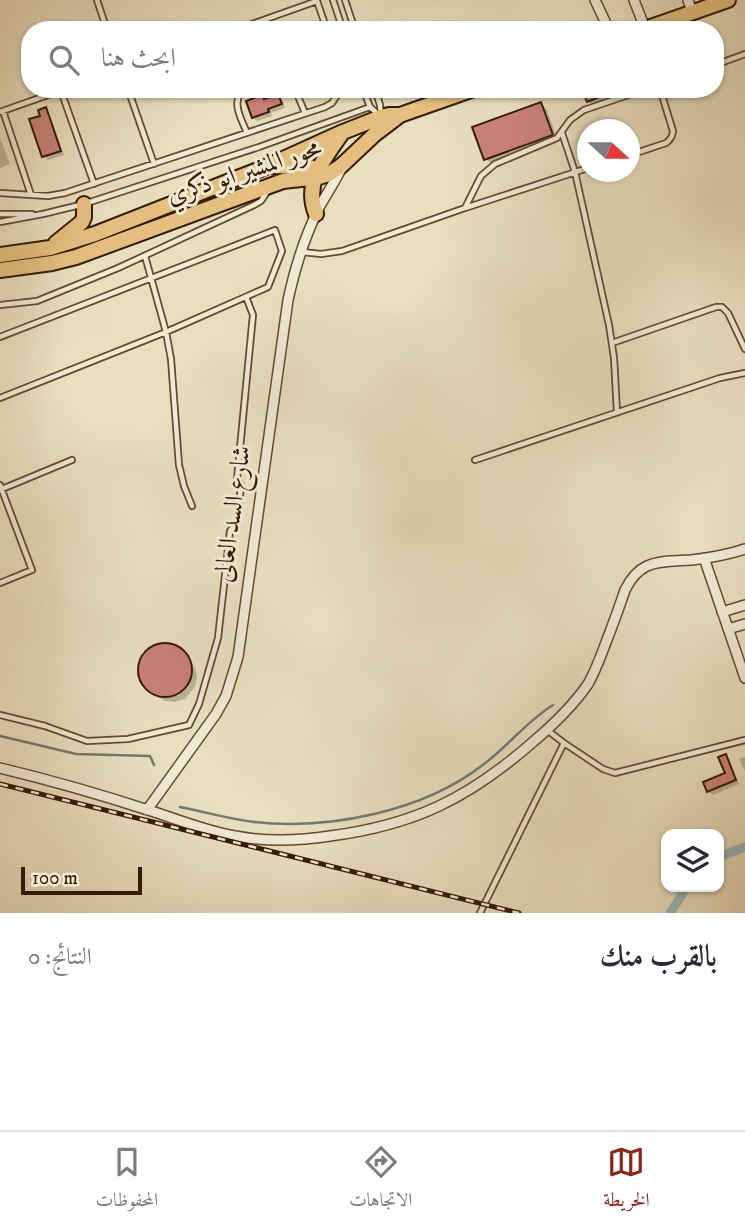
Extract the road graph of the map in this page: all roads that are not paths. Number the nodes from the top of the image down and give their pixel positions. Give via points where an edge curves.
1 (97, 0) edge
2 (317, 0) edge
3 (333, 0) edge
4 (345, 0) edge
5 (595, 0) edge
6 (634, 0) edge
7 (728, 0) edge
8 (690, 6) edge
9 (104, 21) edge
10 (260, 21) edge
11 (324, 21) edge
12 (340, 21) edge
13 (352, 21) edge
14 (605, 21) edge
15 (641, 21) edge
16 (660, 21) edge
17 (745, 54) edge
18 (724, 62) edge
19 (39, 98) edge
20 (66, 98) edge
21 (131, 98) edge
22 (238, 98) edge
23 (299, 98) edge
24 (335, 98) edge
25 (368, 98) edge
26 (378, 98) edge
27 (448, 98) edge
28 (619, 98) edge
29 (663, 98) edge
30 (1, 111) edge
31 (376, 112) junction
32 (305, 113) junction
33 (400, 115) junction
34 (343, 132) junction
35 (562, 132) junction
36 (247, 133) junction
37 (640, 151) edge
38 (345, 161) junction
39 (154, 164) junction
40 (268, 166) junction
41 (575, 172) junction
42 (318, 175) junction
43 (284, 181) junction
44 (94, 184) junction
45 (268, 186) junction
46 (0, 193) edge
47 (31, 195) junction
48 (84, 204) junction
49 (465, 208) junction
50 (317, 213) junction
51 (0, 214) edge
52 (43, 214) junction
53 (0, 222) edge
54 (50, 248) junction
55 (301, 252) junction
56 (0, 255) edge
57 (145, 256) junction
58 (0, 270) edge
59 (151, 278) junction
60 (246, 297) junction
61 (0, 305) edge
62 (166, 332) junction
63 (0, 337) edge
64 (612, 343) junction
65 (745, 349) edge
66 (745, 373) edge
67 (0, 398) edge
68 (617, 412) junction
69 (72, 460) dead end
70 (474, 460) dead end
71 (1, 487) edge
72 (192, 506) dead end
73 (745, 549) edge
74 (704, 558) junction
75 (0, 583) edge
76 (745, 604) edge
77 (722, 612) junction
78 (745, 624) edge
79 (728, 629) junction
80 (743, 665) edge
81 (745, 678) edge
82 (0, 715) edge
83 (547, 730) junction
84 (745, 740) edge
85 (564, 743) junction
86 (0, 768) edge
87 (148, 810) junction
88 (480, 913) edge

1 - 9 lane
2 - 10 lane
2 - 11 lane
3 - 12 lane
4 - 13 lane
5 - 14 street
6 - 15 street
7 - 8 main road
8 - 16 main road
17 - 18 lane
19 - 30 lane
20 - 44 lane
21 - 39 lane
22 - 36 lane
23 - 32 lane
24 - 32 lane
25 - 31 lane
26 - 31 lane
27 - 33 main road
28 - 35 lane via 584,110
29 - 37 lane via 673,135 666,143
30 - 47 lane
31 - 33 main road, محور المشير ابو ذكري
31 - 34 main road, محور المشير ابو ذكري
31 - 48 lane
32 - 36 lane
33 - 38 main road, محور المشير ابو ذكري
34 - 40 main road, محور المشير ابو ذكري
34 - 42 main road
35 - 41 lane
35 - 49 lane via 487,170
36 - 39 lane
38 - 42 main road, محور المشير ابو ذكري
38 - 50 street, شارع السد العالى
39 - 44 lane
40 - 42 main road via 310,167
40 - 54 main road, محور المشير ابو ذكري
41 - 49 lane
41 - 64 lane
42 - 43 main road, محور المشير ابو ذكري
42 - 50 main road via 312,196
43 - 45 main road, محور المشير ابو ذكري
43 - 50 main road
44 - 47 lane via 56,195
45 - 57 lane via 264,198 254,205
45 - 58 main road, محور المشير ابو ذكري via 76,257
46 - 47 lane
48 - 52 lane
48 - 54 main road via 82,222
49 - 55 lane via 342,251
50 - 55 street, شارع السد العالى
51 - 52 lane
52 - 53 lane
54 - 56 main road, محور المشير ابو ذكري
55 - 87 street, شارع السد العالى via 288,300 233,677 216,714
57 - 59 lane
57 - 61 lane via 37,301
59 - 60 lane via 275,230 282,251 268,288
59 - 62 lane
59 - 63 lane
60 - 62 lane
60 - 82 lane via 254,316 237,479 241,486 237,523 230,531 218,638 199,704 188,725 87,741
62 - 67 lane
62 - 72 lane via 179,465
64 - 65 lane via 722,307
64 - 68 lane
66 - 68 lane
68 - 70 lane
69 - 71 lane
71 - 75 lane via 32,570
73 - 74 street
74 - 77 street
74 - 83 street via 656,563 637,573 625,590 590,681
76 - 77 street
77 - 79 street
78 - 79 street
79 - 80 street
80 - 81 street
83 - 85 lane
83 - 87 street via 495,774 457,798 416,817 362,832 301,840 255,839
84 - 85 lane via 615,773
85 - 88 lane
86 - 87 street

